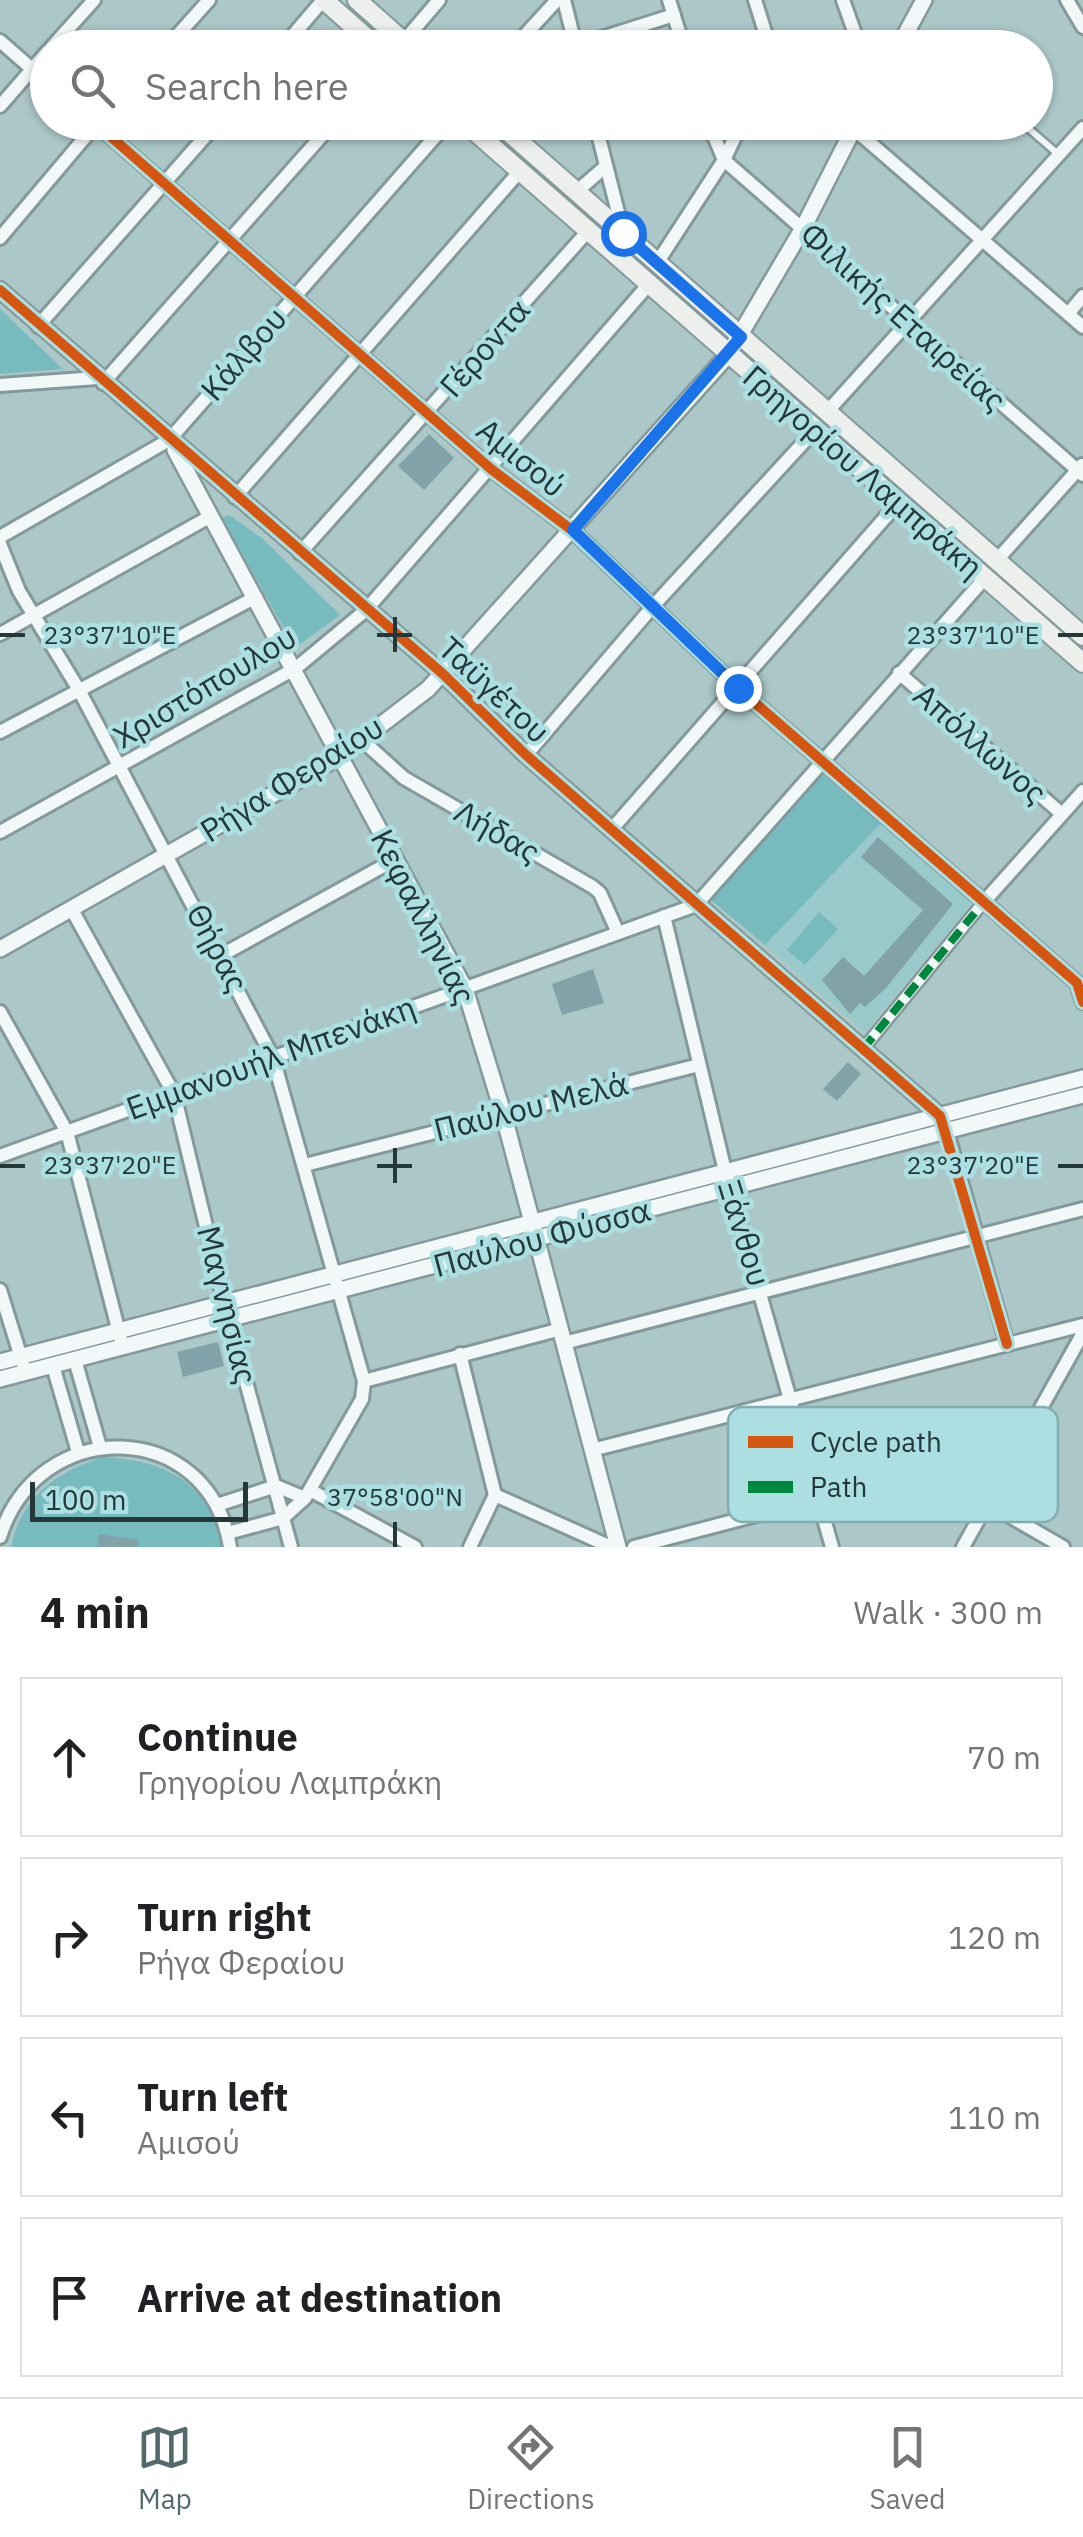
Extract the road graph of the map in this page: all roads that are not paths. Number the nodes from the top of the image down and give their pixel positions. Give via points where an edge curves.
1 (94, 0) edge
2 (210, 0) edge
3 (323, 0) edge
4 (357, 0) edge
5 (439, 0) edge
6 (561, 0) edge
7 (669, 0) edge
8 (756, 0) edge
9 (843, 0) edge
10 (924, 0) edge
11 (1067, 0) edge
12 (674, 15) junction
13 (909, 27) junction
14 (1083, 27) edge
15 (66, 30) edge
16 (182, 30) edge
17 (297, 30) edge
18 (357, 30) edge
19 (392, 30) edge
20 (418, 30) edge
21 (531, 30) edge
22 (571, 30) edge
23 (628, 30) edge
24 (679, 30) edge
25 (765, 30) edge
26 (854, 30) edge
27 (907, 30) edge
28 (912, 30) edge
29 (0, 40) edge
30 (30, 69) edge
31 (30, 71) edge
32 (0, 106) edge
33 (1083, 128) edge
34 (82, 140) edge
35 (115, 140) edge
36 (203, 140) edge
37 (318, 140) edge
38 (432, 140) edge
39 (484, 140) edge
40 (517, 140) edge
41 (600, 140) edge
42 (716, 140) edge
43 (733, 140) edge
44 (845, 140) edge
45 (869, 140) edge
46 (1042, 140) edge
47 (1059, 155) junction
48 (724, 160) junction
49 (606, 166) junction
50 (520, 172) junction
51 (164, 185) junction
52 (576, 192) junction
53 (802, 228) junction
54 (588, 231) junction
55 (623, 233) junction
56 (0, 238) edge
57 (983, 240) junction
58 (229, 242) junction
59 (656, 262) junction
60 (649, 284) junction
61 (0, 290) edge
62 (1083, 296) edge
63 (294, 298) junction
64 (1068, 314) junction
65 (906, 323) junction
66 (38, 326) junction
67 (1083, 327) edge
68 (741, 337) junction
69 (359, 353) junction
70 (728, 355) junction
71 (100, 381) junction
72 (0, 386) edge
73 (827, 412) junction
74 (427, 414) junction
75 (815, 430) junction
76 (169, 440) junction
77 (490, 469) junction
78 (1081, 469) edge
79 (235, 496) junction
80 (898, 502) junction
81 (211, 516) junction
82 (573, 530) junction
83 (0, 541) edge
84 (300, 553) junction
85 (996, 560) junction
86 (985, 578) junction
87 (256, 597) junction
88 (654, 605) junction
89 (366, 610) junction
90 (36, 615) junction
91 (0, 634) edge
92 (1083, 636) edge
93 (1083, 663) edge
94 (296, 668) junction
95 (443, 674) junction
96 (899, 674) junction
97 (734, 686) junction
98 (79, 690) junction
99 (0, 732) edge
100 (363, 740) junction
101 (526, 755) junction
102 (338, 757) junction
103 (820, 760) junction
104 (120, 766) junction
105 (1083, 791) edge
106 (1062, 814) junction
107 (611, 830) junction
108 (0, 832) edge
109 (169, 856) junction
110 (396, 859) junction
111 (982, 904) junction
112 (696, 905) junction
113 (71, 908) junction
114 (664, 916) junction
115 (618, 933) junction
116 (0, 949) edge
117 (220, 956) junction
118 (1080, 979) edge
119 (464, 988) junction
120 (1083, 1002) edge
121 (0, 1012) edge
122 (864, 1049) junction
123 (274, 1058) junction
124 (699, 1065) junction
125 (1083, 1078) edge
126 (174, 1094) junction
127 (1083, 1094) edge
128 (503, 1114) junction
129 (940, 1116) junction
130 (67, 1132) junction
131 (947, 1132) junction
132 (0, 1156) edge
133 (305, 1165) junction
134 (728, 1179) junction
135 (1083, 1209) edge
136 (532, 1221) junction
137 (978, 1235) junction
138 (537, 1238) junction
139 (337, 1284) junction
140 (0, 1290) edge
141 (762, 1292) junction
142 (227, 1313) junction
143 (1083, 1329) edge
144 (562, 1336) junction
145 (121, 1340) junction
146 (1008, 1344) junction
147 (460, 1354) junction
148 (75, 1360) junction
149 (0, 1362) edge
150 (24, 1365) junction
151 (52, 1366) junction
152 (0, 1379) edge
153 (364, 1381) junction
154 (791, 1400) junction
155 (763, 1407) edge
156 (793, 1407) edge
157 (1039, 1407) edge
158 (728, 1416) edge
159 (100, 1447) junction
160 (592, 1450) junction
161 (78, 1452) junction
162 (276, 1486) junction
163 (308, 1494) junction
164 (495, 1494) junction
165 (217, 1505) junction
166 (283, 1518) junction
167 (732, 1522) edge
168 (825, 1522) edge
169 (977, 1522) edge
170 (1020, 1522) edge
171 (0, 1535) edge
172 (229, 1540) edge
173 (291, 1547) edge
174 (415, 1547) edge
175 (470, 1547) edge
176 (614, 1547) edge
177 (634, 1547) edge
178 (832, 1547) edge
179 (963, 1547) edge
180 (1063, 1547) edge

1 - 15 street
2 - 16 street
3 - 17 street
3 - 18 main road
4 - 19 main road
5 - 20 street
6 - 21 street
6 - 22 street
7 - 12 street
8 - 25 street
9 - 26 street
10 - 13 street
11 - 14 street
12 - 23 street
12 - 24 street
13 - 27 street
13 - 28 lane
29 - 30 street
31 - 32 street
33 - 47 street
34 - 56 street
35 - 51 street, Αμισού
36 - 51 street
37 - 58 street
38 - 63 street, Κάλβου
39 - 50 main road, Γρηγορίου Λαμπράκη
40 - 52 main road, Γρηγορίου Λαμπράκη
41 - 49 street
42 - 48 street
43 - 48 street
44 - 53 street, Ρήγα Φεραίου
45 - 57 street
46 - 47 lane
47 - 57 street
48 - 53 street, Φιλικής Εταιρείας
48 - 59 street
49 - 52 street
49 - 55 street
50 - 54 main road, Γρηγορίου Λαμπράκη
50 - 69 street
51 - 58 street, Αμισού
51 - 66 street
52 - 55 main road, Γρηγορίου Λαμπράκη
53 - 65 street, Φιλικής Εταιρείας
53 - 68 street, Ρήγα Φεραίου
54 - 60 main road, Γρηγορίου Λαμπράκη
54 - 74 street, Γέροντα
55 - 59 main road, Γρηγορίου Λαμπράκη
57 - 64 street
57 - 65 street
58 - 63 street, Αμισού
58 - 71 street
59 - 68 main road, Γρηγορίου Λαμπράκη
60 - 70 main road, Γρηγορίου Λαμπράκη
60 - 77 street, Χριστόπουλου
61 - 66 street, Ταϋγέτου
62 - 64 street
63 - 69 street, Αμισού
63 - 76 street, Κάλβου
64 - 67 street
65 - 73 street
65 - 78 street, Φιλικής Εταιρείας
66 - 71 street, Ταϋγέτου
68 - 70 street, Ρήγα Φεραίου
68 - 73 main road, Γρηγορίου Λαμπράκη
69 - 74 street, Αμισού
69 - 79 street
70 - 75 main road, Γρηγορίου Λαμπράκη
70 - 82 street, Ρήγα Φεραίου
71 - 72 street
71 - 76 street, Ταϋγέτου
73 - 85 main road, Γρηγορίου Λαμπράκη
74 - 77 street, Αμισού
74 - 84 street, Γέροντα
75 - 80 main road, Γρηγορίου Λαμπράκη
75 - 88 street
76 - 79 street, Ταϋγέτου
76 - 81 street, Κεφαλληνίας
76 - 83 street, Κάλβου
77 - 82 street, Αμισού
77 - 89 street, Χριστόπουλου
78 - 85 street
79 - 84 street, Ταϋγέτου
80 - 86 main road, Γρηγορίου Λαμπράκη
80 - 97 street
81 - 87 street, Κεφαλληνίας
81 - 90 street
82 - 88 street, Αμισού
82 - 95 street, Ρήγα Φεραίου
83 - 90 street, Θήρας
84 - 89 street, Ταϋγέτου
85 - 92 main road, Γρηγορίου Λαμπράκη
86 - 93 main road, Γρηγορίου Λαμπράκη
86 - 96 street
87 - 94 street, Κεφαλληνίας
87 - 98 street
88 - 97 street, Αμισού
88 - 101 street
89 - 94 street, Χριστόπουλου
89 - 95 street, Ταϋγέτου
90 - 91 street
90 - 98 street, Θήρας
94 - 102 street, Κεφαλληνίας
94 - 104 street, Χριστόπουλου
95 - 100 street, Ρήγα Φεραίου
95 - 101 street, Ταϋγέτου
96 - 103 street
96 - 106 street, Απόλλωνος
97 - 103 street, Αμισού
97 - 107 street
98 - 99 street
98 - 104 street, Θήρας
100 - 102 street, Ρήγα Φεραίου
100 - 115 street, Λήδας via 404,778 593,887
101 - 107 street, Ταϋγέτου
102 - 109 street, Ρήγα Φεραίου
102 - 110 street, Κεφαλληνίας
103 - 111 street, Αμισού
103 - 112 street
104 - 108 street, Χριστόπουλου
104 - 109 street, Θήρας
105 - 106 street
106 - 111 street
107 - 112 street, Ταϋγέτου
109 - 113 street, Ρήγα Φεραίου
109 - 117 street, Θήρας
110 - 117 street
110 - 119 street, Κεφαλληνίας
111 - 118 street, Αμισού
111 - 122 street
112 - 114 street, Εμμανουήλ Μπενάκη
112 - 122 street, Ταϋγέτου
113 - 116 street, Ρήγα Φεραίου
113 - 126 street, Μαγνησίας
114 - 115 street, Εμμανουήλ Μπενάκη
114 - 124 street, Ξάνθου
115 - 119 street, Εμμανουήλ Μπενάκη
117 - 123 street, Θήρας
118 - 120 street, Αμισού
119 - 123 street, Εμμανουήλ Μπενάκη
119 - 128 street, Κεφαλληνίας
121 - 130 street
122 - 129 street, Ταϋγέτου
123 - 126 street, Εμμανουήλ Μπενάκη
123 - 133 street, Θήρας
124 - 128 street, Παύλου Μελά
124 - 134 street, Ξάνθου
125 - 129 street, Παύλου Φύσσα
126 - 130 street, Εμμανουήλ Μπενάκη
126 - 142 street, Μαγνησίας
127 - 131 street, Παύλου Φύσσα
128 - 133 street, Παύλου Μελά
128 - 136 street, Κεφαλληνίας
129 - 131 street, Ταϋγέτου
129 - 134 street, Παύλου Φύσσα
130 - 132 street, Εμμανουήλ Μπενάκη
130 - 145 street
131 - 134 street, Παύλου Φύσσα
131 - 137 street
133 - 139 street, Θήρας
134 - 136 street, Παύλου Φύσσα
134 - 138 street, Παύλου Φύσσα
134 - 141 street, Ξάνθου
135 - 137 street
136 - 138 street, Κεφαλληνίας
136 - 139 street, Παύλου Φύσσα
137 - 141 street
137 - 146 street
138 - 139 street, Παύλου Φύσσα
138 - 144 street, Κεφαλληνίας
139 - 142 street, Παύλου Φύσσα
139 - 153 street, Θήρας
140 - 150 street
141 - 144 street
141 - 154 street, Ξάνθου
142 - 145 street, Παύλου Φύσσα
142 - 162 street, Μαγνησίας
143 - 146 street
143 - 157 street
144 - 147 street
144 - 160 street, Κεφαλληνίας
145 - 148 street, Παύλου Φύσσα
145 - 150 street, Παύλου Φύσσα
146 - 154 street
147 - 153 street
147 - 164 street
148 - 151 street, Παύλου Φύσσα
148 - 159 street
149 - 150 street, Παύλου Φύσσα
150 - 151 street, Παύλου Φύσσα
150 - 152 street, Παύλου Φύσσα
151 - 161 street
153 - 163 street via 362,1399
154 - 155 street
154 - 156 street, Ξάνθου
158 - 160 street
159 - 161 street
159 - 165 street via 156,1454 181,1467
160 - 176 street, Κεφαλληνίας
161 - 171 street via 28,1484
162 - 163 street
162 - 165 street
162 - 166 street, Μαγνησίας
163 - 166 street
163 - 174 street
164 - 175 street
164 - 176 street
165 - 172 street
166 - 172 street
166 - 173 street, Μαγνησίας
167 - 177 street
168 - 178 street, Ξάνθου
169 - 179 street
170 - 180 street

